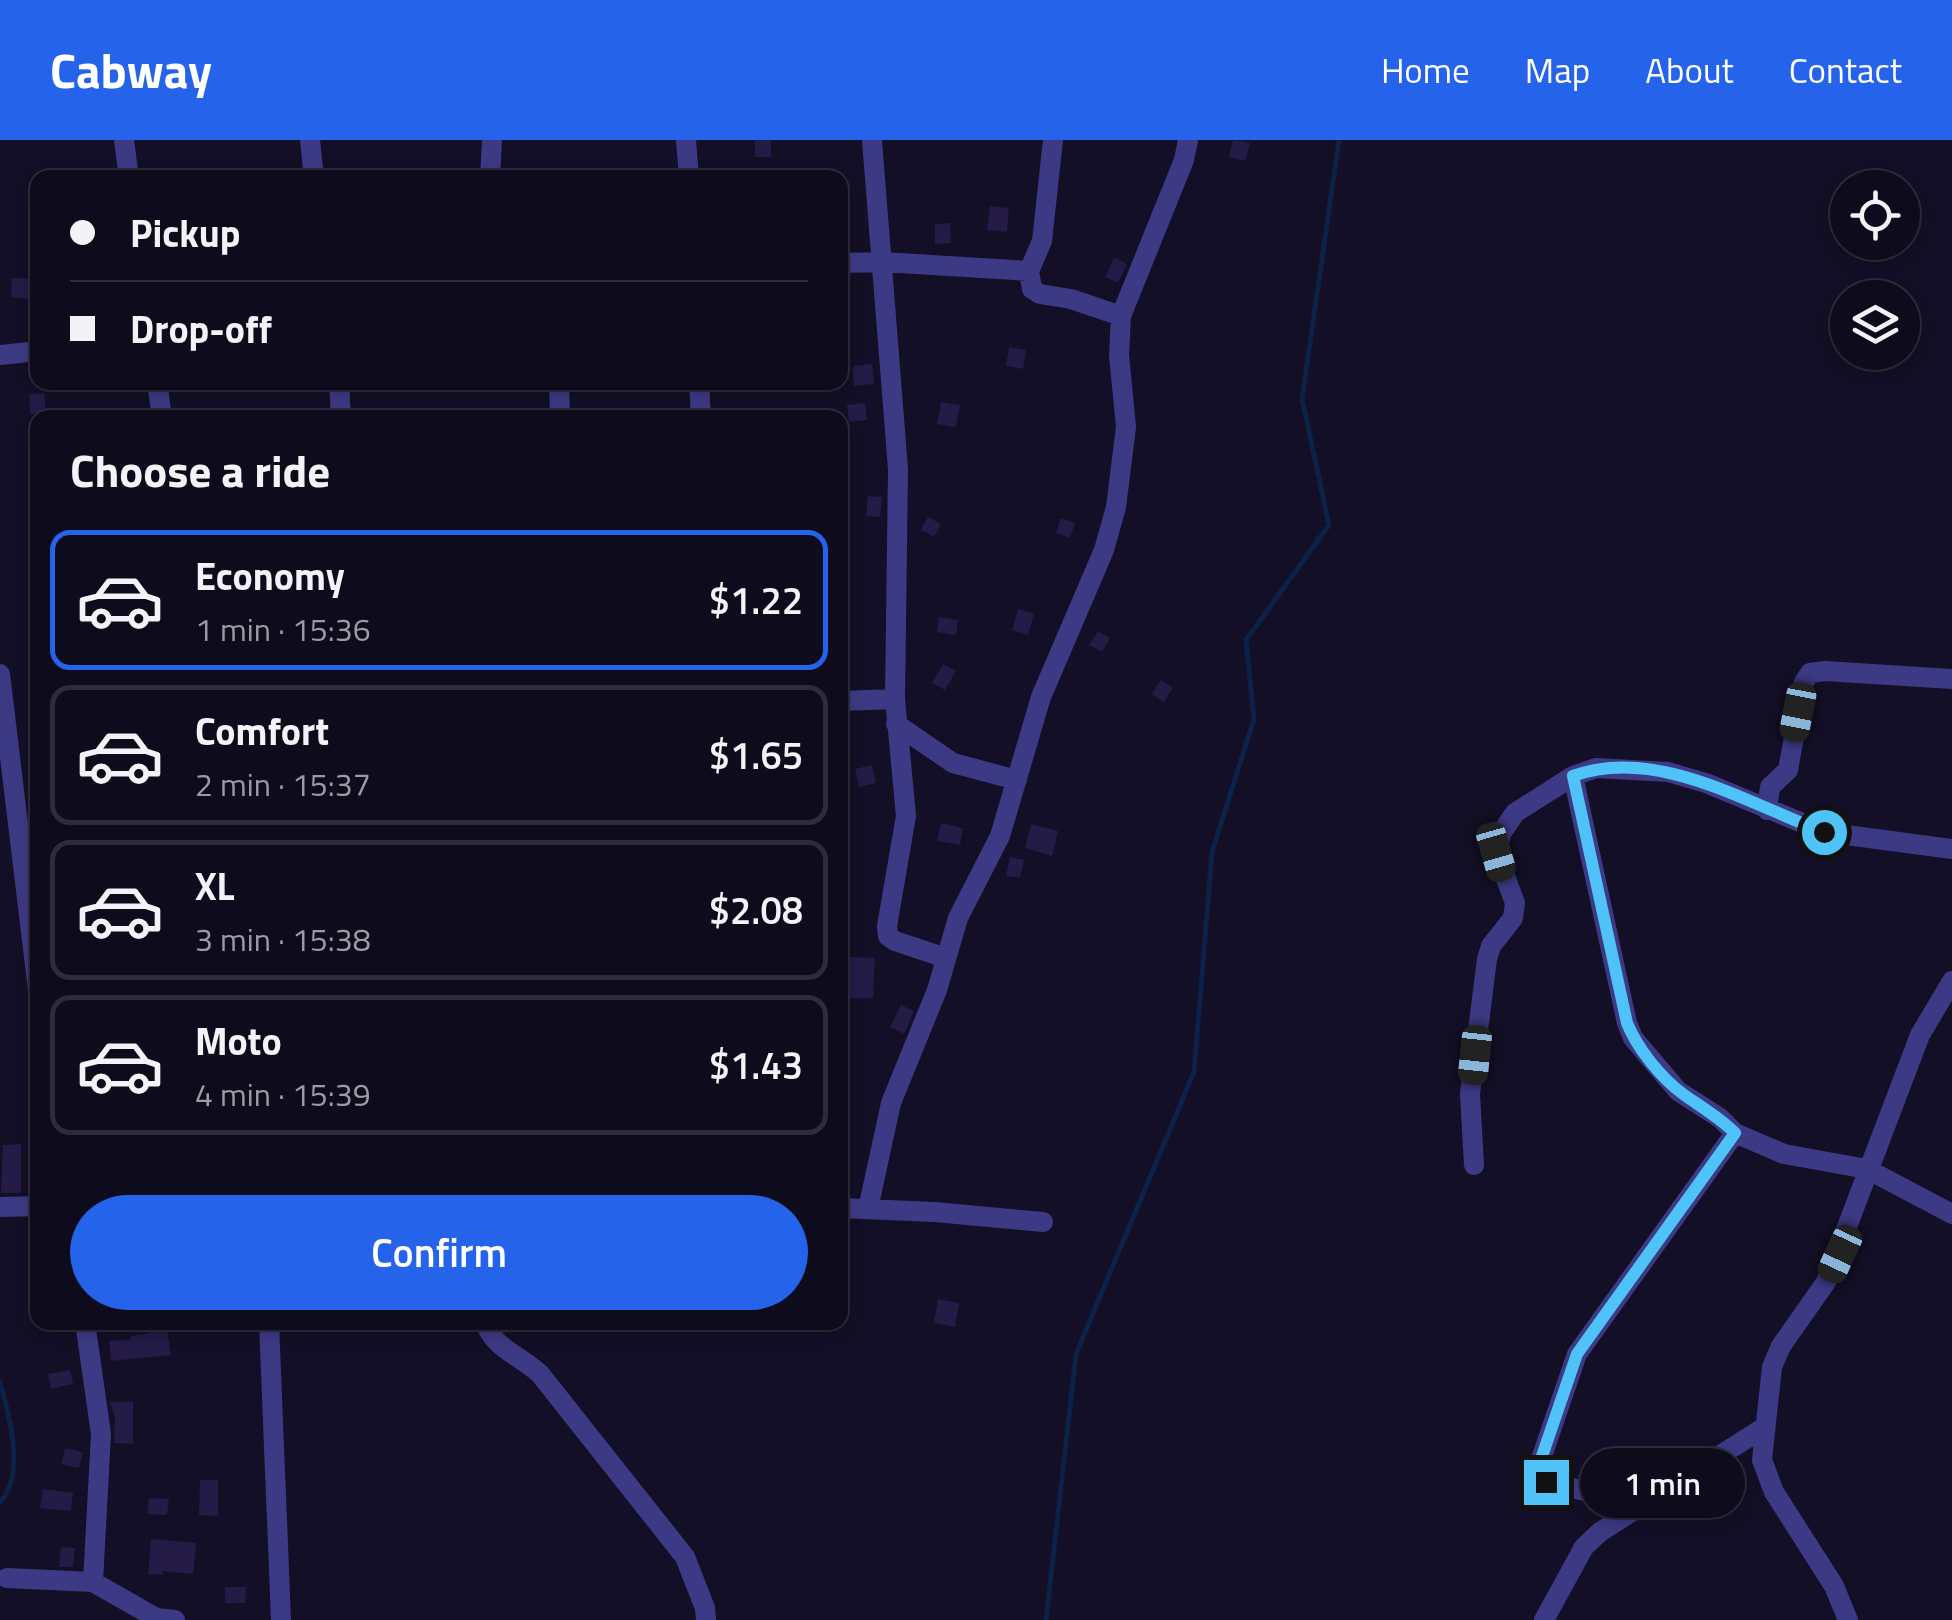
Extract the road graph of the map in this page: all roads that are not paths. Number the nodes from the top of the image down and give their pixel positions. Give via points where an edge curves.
1 (124, 140) edge
2 (310, 140) edge
3 (492, 140) edge
4 (686, 140) edge
5 (872, 140) edge
6 (1053, 140) edge
7 (1188, 140) edge
8 (129, 170) edge
9 (313, 170) edge
10 (490, 170) edge
11 (688, 170) edge
12 (883, 262) junction
13 (848, 263) edge
14 (1029, 271) junction
15 (1121, 316) junction
16 (30, 353) edge
17 (0, 355) edge
18 (0, 674) edge
19 (1952, 679) edge
20 (895, 699) junction
21 (848, 702) edge
22 (896, 724) junction
23 (1573, 776) junction
24 (1017, 780) junction
25 (27, 798) edge
26 (1766, 810) junction
27 (1952, 849) edge
28 (30, 850) edge
29 (946, 958) junction
30 (1952, 981) edge
31 (1735, 1133) junction
32 (1474, 1165) dead end
33 (1868, 1168) junction
34 (30, 1206) edge
35 (0, 1207) edge
36 (848, 1208) edge
37 (868, 1209) junction
38 (1952, 1214) edge
39 (1043, 1222) dead end
40 (86, 1330) edge
41 (269, 1330) edge
42 (488, 1330) edge
43 (1763, 1428) junction
44 (1646, 1505) junction
45 (7, 1578) dead end
46 (93, 1582) junction
47 (175, 1620) edge
48 (282, 1620) edge
49 (706, 1620) edge
50 (1544, 1620) edge
51 (1848, 1620) edge

1 - 8 street
2 - 9 street
3 - 10 street
4 - 11 street
5 - 12 street
6 - 14 street via 1042,240
7 - 15 street
12 - 13 street
12 - 14 street
12 - 20 street via 898,469
14 - 15 street via 1032,289 1040,294
15 - 24 street via 1126,427 1116,507 1041,696
16 - 17 street
18 - 25 street
19 - 26 street via 1810,673 1788,770 1770,788
20 - 21 street
20 - 22 street
22 - 24 street via 953,763
22 - 29 street via 906,816 888,936
23 - 26 street via 1596,768 1668,772
23 - 31 street via 1633,1038 1678,1091
23 - 32 street via 1515,813 1496,852 1514,904 1513,918 1487,959 1470,1094
24 - 29 street
25 - 28 street
26 - 27 street via 1824,832
29 - 37 street via 892,1103
30 - 33 street via 1920,1034
31 - 33 street via 1784,1154
31 - 44 street via 1577,1354 1540,1462 1538,1476 1546,1482
33 - 38 street
33 - 43 street via 1840,1254 1772,1367
34 - 35 street
36 - 37 street
37 - 39 street
40 - 46 street via 101,1434
41 - 48 street
42 - 49 street via 540,1374 685,1557
43 - 44 street
43 - 51 street via 1762,1460 1774,1492
44 - 50 street via 1584,1547
45 - 46 street
46 - 47 street via 156,1618

